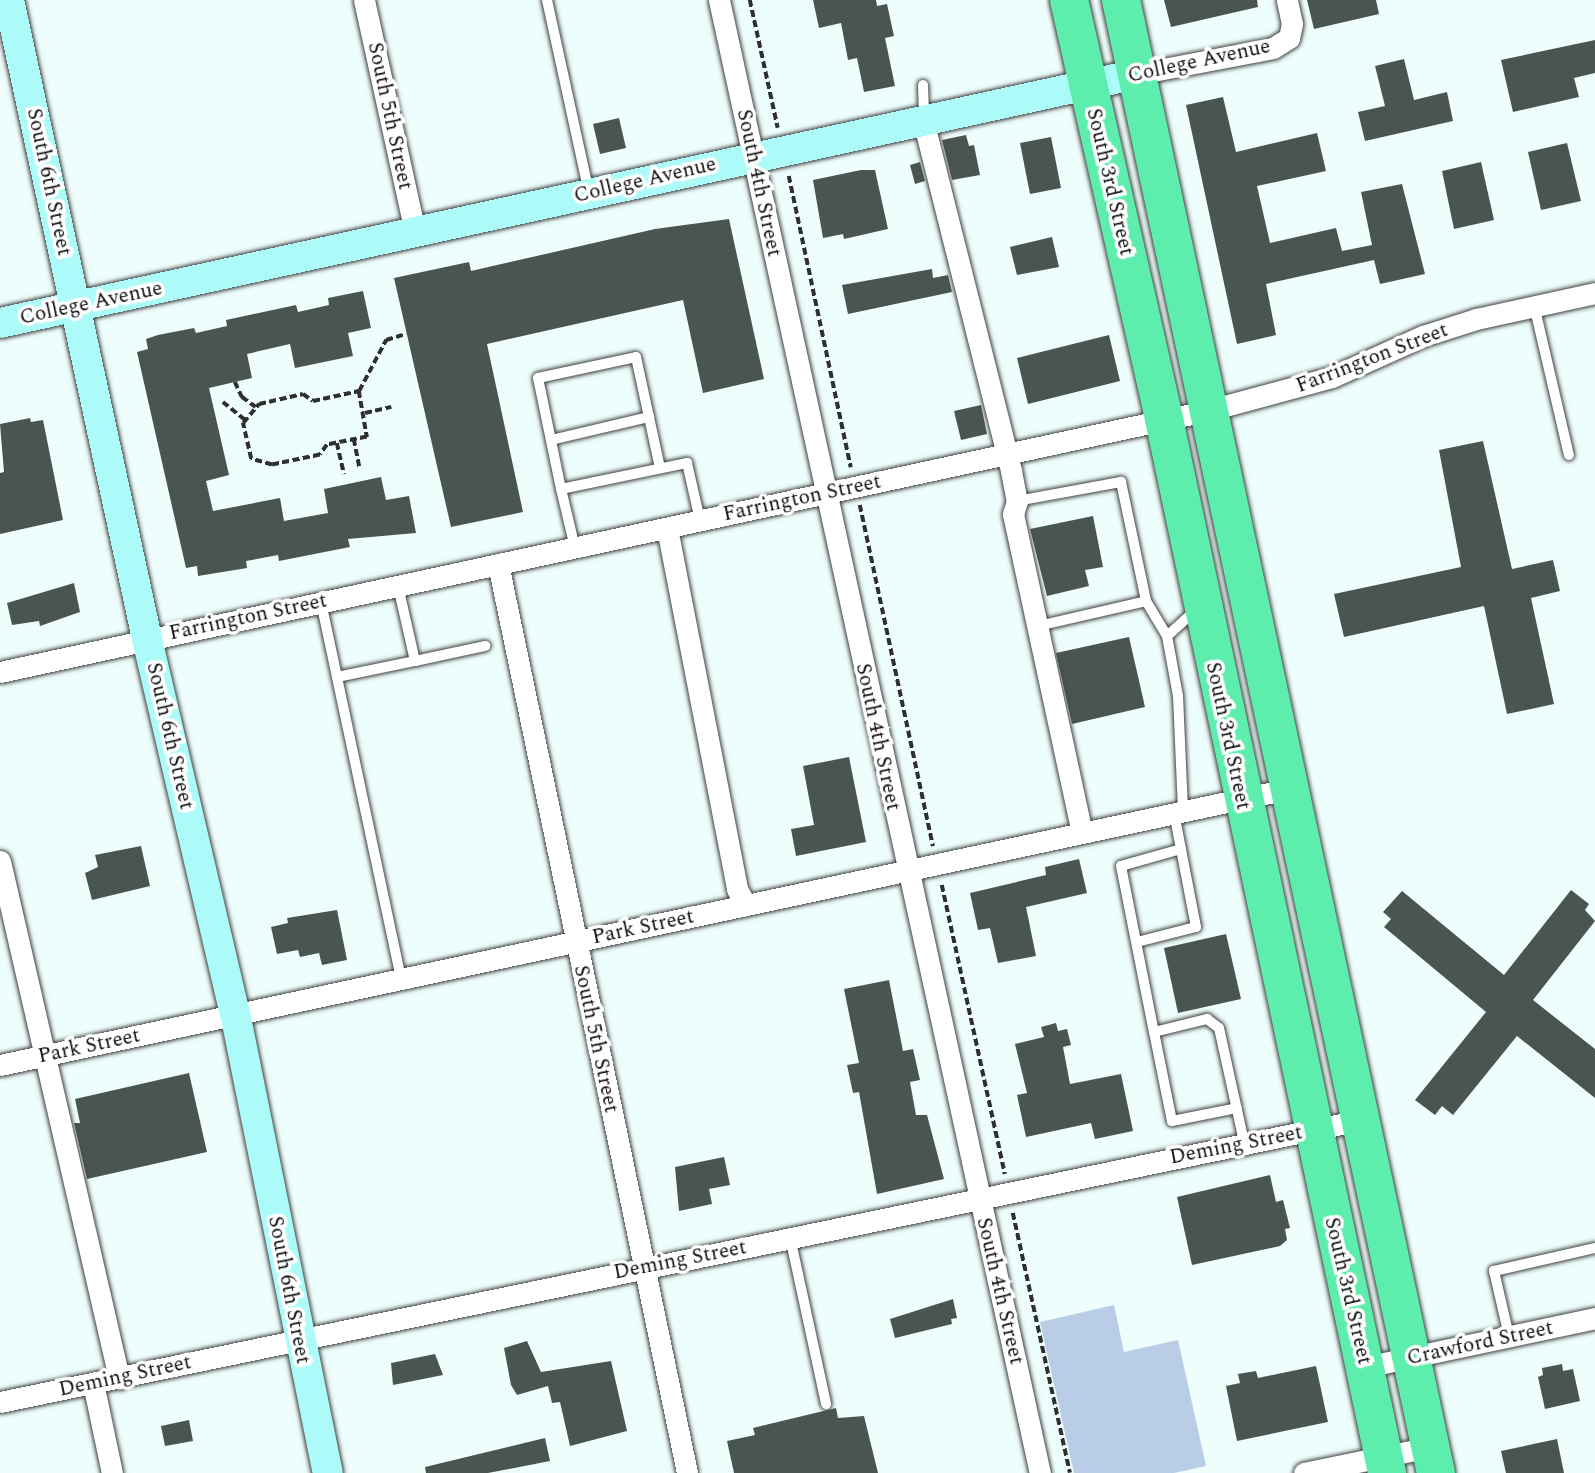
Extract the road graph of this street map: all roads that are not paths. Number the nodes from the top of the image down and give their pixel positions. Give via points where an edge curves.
1 (9, 0) edge
2 (364, 0) edge
3 (547, 0) edge
4 (719, 0) edge
5 (1069, 0) edge
6 (1121, 0) edge
7 (1287, 0) edge
8 (1137, 74) junction
9 (923, 85) dead end
10 (1088, 85) junction
11 (923, 120) junction
12 (753, 156) junction
13 (589, 193) junction
14 (415, 232) junction
15 (1595, 293) edge
16 (1534, 305) junction
17 (76, 307) junction
18 (0, 323) edge
19 (1210, 410) junction
20 (649, 417) junction
21 (1164, 419) junction
22 (551, 440) junction
23 (1007, 454) junction
24 (1569, 455) dead end
25 (660, 468) junction
26 (561, 489) junction
27 (826, 493) junction
28 (1017, 501) junction
29 (699, 520) junction
30 (667, 528) junction
31 (575, 548) junction
32 (498, 564) junction
33 (398, 586) junction
34 (1146, 601) junction
35 (321, 602) junction
36 (1202, 604) junction
37 (1038, 626) junction
38 (1167, 636) junction
39 (147, 639) junction
40 (485, 646) dead end
41 (415, 661) junction
42 (0, 671) edge
43 (337, 677) junction
44 (1287, 789) junction
45 (1241, 799) junction
46 (1179, 812) junction
47 (1082, 833) junction
48 (1181, 849) junction
49 (0, 861) edge
50 (906, 870) junction
51 (746, 905) junction
52 (575, 941) junction
53 (1137, 942) junction
54 (401, 978) junction
55 (235, 1013) junction
56 (1154, 1032) junction
57 (46, 1055) junction
58 (0, 1065) edge
59 (1237, 1108) junction
60 (1361, 1120) junction
61 (1311, 1130) junction
62 (1244, 1142) junction
63 (979, 1199) junction
64 (790, 1237) junction
65 (1595, 1248) edge
66 (644, 1267) junction
67 (1595, 1318) edge
68 (1509, 1336) junction
69 (298, 1339) junction
70 (1411, 1358) junction
71 (1365, 1367) junction
72 (119, 1378) junction
73 (93, 1383) junction
74 (0, 1402) edge
75 (826, 1404) dead end
76 (1433, 1460) edge
77 (1385, 1465) edge
78 (1340, 1469) edge
79 (112, 1473) edge
80 (328, 1473) edge
81 (687, 1473) edge
82 (1040, 1473) edge
83 (1304, 1473) edge

1 - 17 street, South 6th Street
2 - 14 street, South 5th Street
3 - 13 lane
4 - 12 street, South 4th Street
5 - 10 highway, South 3rd Street
6 - 8 highway
7 - 8 street, College Avenue via 1292,24 1289,37 1273,48
8 - 10 street, College Avenue
8 - 19 highway
9 - 11 lane
10 - 11 street, College Avenue
10 - 21 highway, South 3rd Street
11 - 12 street, College Avenue
11 - 23 street
12 - 13 street, College Avenue
12 - 27 street, South 4th Street
13 - 14 street, College Avenue
14 - 17 street, College Avenue
15 - 16 street, Farrington Street
16 - 19 street, Farrington Street via 1423,336 1332,377
16 - 24 lane
17 - 18 street, College Avenue
17 - 39 street, South 6th Street
19 - 21 street, Farrington Street
19 - 44 highway
20 - 22 lane
20 - 22 lane via 636,357 538,378
20 - 25 lane
21 - 23 street, Farrington Street
21 - 36 highway, South 3rd Street
22 - 26 lane
23 - 27 street, Farrington Street
23 - 28 street
25 - 26 lane
25 - 29 lane via 687,463
26 - 31 lane
27 - 29 street, Farrington Street
27 - 50 street, South 4th Street
28 - 34 lane via 1121,482
28 - 37 street via 1013,514
29 - 30 street, Farrington Street
30 - 31 street, Farrington Street
30 - 51 street via 737,889
31 - 32 street, Farrington Street
32 - 33 street, Farrington Street
32 - 52 street, South 5th Street
33 - 35 street, Farrington Street
33 - 41 lane
34 - 37 lane
34 - 38 lane
35 - 39 street, Farrington Street
35 - 43 lane
36 - 38 lane
36 - 45 highway, South 3rd Street
37 - 47 street
38 - 46 lane via 1178,696
39 - 42 street, Farrington Street
39 - 55 street, South 6th Street
40 - 41 lane
41 - 43 lane
43 - 54 lane
44 - 45 street, Park Street
44 - 60 highway
45 - 46 street, Park Street
45 - 61 highway, South 3rd Street
46 - 47 street, Park Street
46 - 48 lane
47 - 50 street, Park Street
48 - 53 lane via 1121,866
48 - 53 lane via 1196,927
49 - 57 street
50 - 51 street, Park Street
50 - 63 street, South 4th Street
51 - 52 street, Park Street
52 - 54 street, Park Street
52 - 66 street, South 5th Street
53 - 56 lane
54 - 55 street, Park Street
55 - 57 street, Park Street
55 - 69 street, South 6th Street
56 - 59 lane via 1207,1020 1219,1028
56 - 59 lane via 1172,1121
57 - 58 street, Park Street
57 - 72 street
59 - 62 lane
60 - 61 street, Deming Street
60 - 70 highway
61 - 62 street, Deming Street
61 - 71 highway, South 3rd Street
62 - 63 street, Deming Street
63 - 64 street, Deming Street
63 - 82 street, South 4th Street
64 - 66 street, Deming Street
64 - 75 lane
65 - 68 lane via 1494,1271
66 - 69 street, Deming Street
66 - 81 street, South 5th Street
67 - 68 street, Crawford Street
68 - 70 street, Crawford Street
69 - 72 street, Deming Street
69 - 80 street, South 6th Street
70 - 71 street, Crawford Street
70 - 76 highway
71 - 77 highway, South 3rd Street
72 - 73 street, Deming Street
73 - 74 street, Deming Street
73 - 79 street
76 - 77 street
77 - 78 street
78 - 83 street

